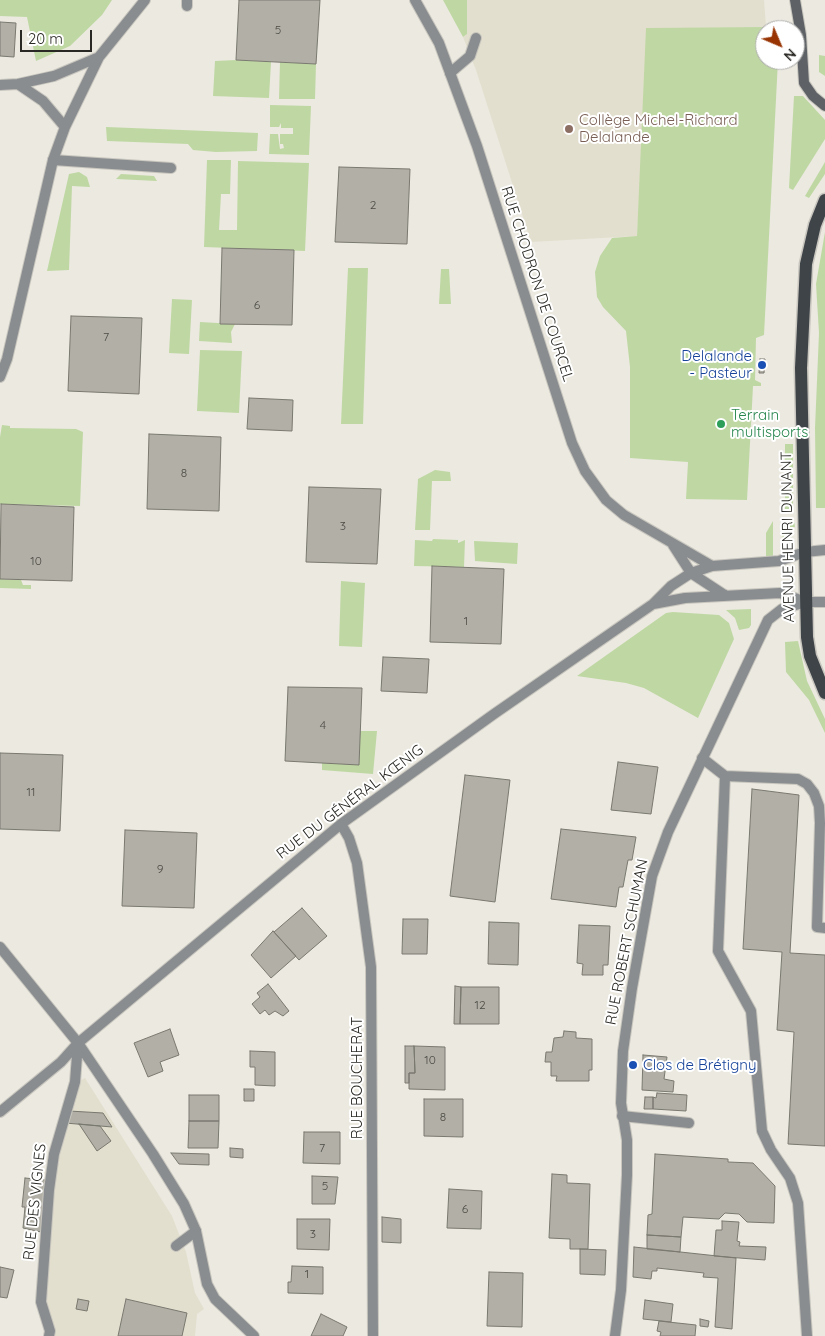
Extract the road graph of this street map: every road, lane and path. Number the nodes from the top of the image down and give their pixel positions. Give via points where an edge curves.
1 (145, 0) edge
2 (415, 0) edge
3 (795, 0) edge
4 (476, 38) dead end
5 (98, 57) junction
6 (450, 72) junction
7 (18, 84) junction
8 (0, 85) edge
9 (825, 106) edge
10 (65, 127) junction
11 (53, 160) junction
12 (171, 168) dead end
13 (825, 200) edge
14 (0, 378) edge
15 (672, 545) junction
16 (825, 550) edge
17 (805, 552) junction
18 (712, 566) junction
19 (691, 573) junction
20 (726, 596) junction
21 (806, 602) junction
22 (825, 602) edge
23 (653, 604) junction
24 (825, 693) edge
25 (702, 758) junction
26 (725, 776) junction
27 (341, 824) junction
28 (825, 928) edge
29 (0, 947) edge
30 (78, 1043) junction
31 (0, 1112) edge
32 (622, 1116) junction
33 (689, 1123) dead end
34 (196, 1231) junction
35 (176, 1246) dead end
36 (49, 1336) edge
37 (254, 1336) edge
38 (373, 1336) edge
39 (615, 1336) edge
40 (807, 1336) edge

1 - 5 street
2 - 6 street, RUE CHODRON DE COURCEL via 439,43
3 - 9 main road via 802,35 804,83
4 - 6 street via 470,56
5 - 7 street via 54,76
5 - 10 street
6 - 15 street, RUE CHODRON DE COURCEL via 585,471 606,500 624,516
7 - 8 street
7 - 10 street via 43,101
10 - 11 street
11 - 12 street
11 - 14 street
13 - 17 main road, AVENUE HENRI DUNANT via 814,226 806,264 801,368
15 - 18 street, RUE CHODRON DE COURCEL
15 - 19 street, RUE CHODRON DE COURCEL
16 - 17 street, RUE DU GÉNÉRAL KŒNIG
17 - 18 street, RUE DU GÉNÉRAL KŒNIG via 778,561
17 - 21 main road, AVENUE HENRI DUNANT
18 - 19 street, RUE DU GÉNÉRAL KŒNIG
19 - 20 street, RUE CHODRON DE COURCEL
19 - 23 street, RUE DU GÉNÉRAL KŒNIG via 671,586
20 - 21 street, RUE DU GÉNÉRAL KŒNIG via 780,593
20 - 23 street, RUE DU GÉNÉRAL KŒNIG
21 - 22 street
21 - 24 main road, AVENUE HENRI DUNANT via 810,656
21 - 25 street, RUE ROBERT SCHUMAN via 782,609 768,620
23 - 27 street, RUE DU GÉNÉRAL KŒNIG
25 - 26 street
25 - 32 street, RUE ROBERT SCHUMAN via 652,876 625,1027
26 - 28 street via 798,779 808,784 814,793 820,823 817,928
26 - 40 street via 718,952 751,1011 762,1131 790,1178 798,1204
27 - 30 street, RUE DU GÉNÉRAL KŒNIG
27 - 38 street, RUE BOUCHERAT via 357,863 371,967
29 - 30 street
30 - 31 street, RUE DU GÉNÉRAL KŒNIG via 61,1062
30 - 34 street via 153,1154 184,1204
30 - 36 street, RUE DES VIGNES via 75,1082 54,1154 49,1190 41,1302
32 - 33 street
32 - 39 street, RUE ROBERT SCHUMAN via 627,1140 627,1175 621,1290
34 - 35 street
34 - 37 street via 207,1284 215,1300

